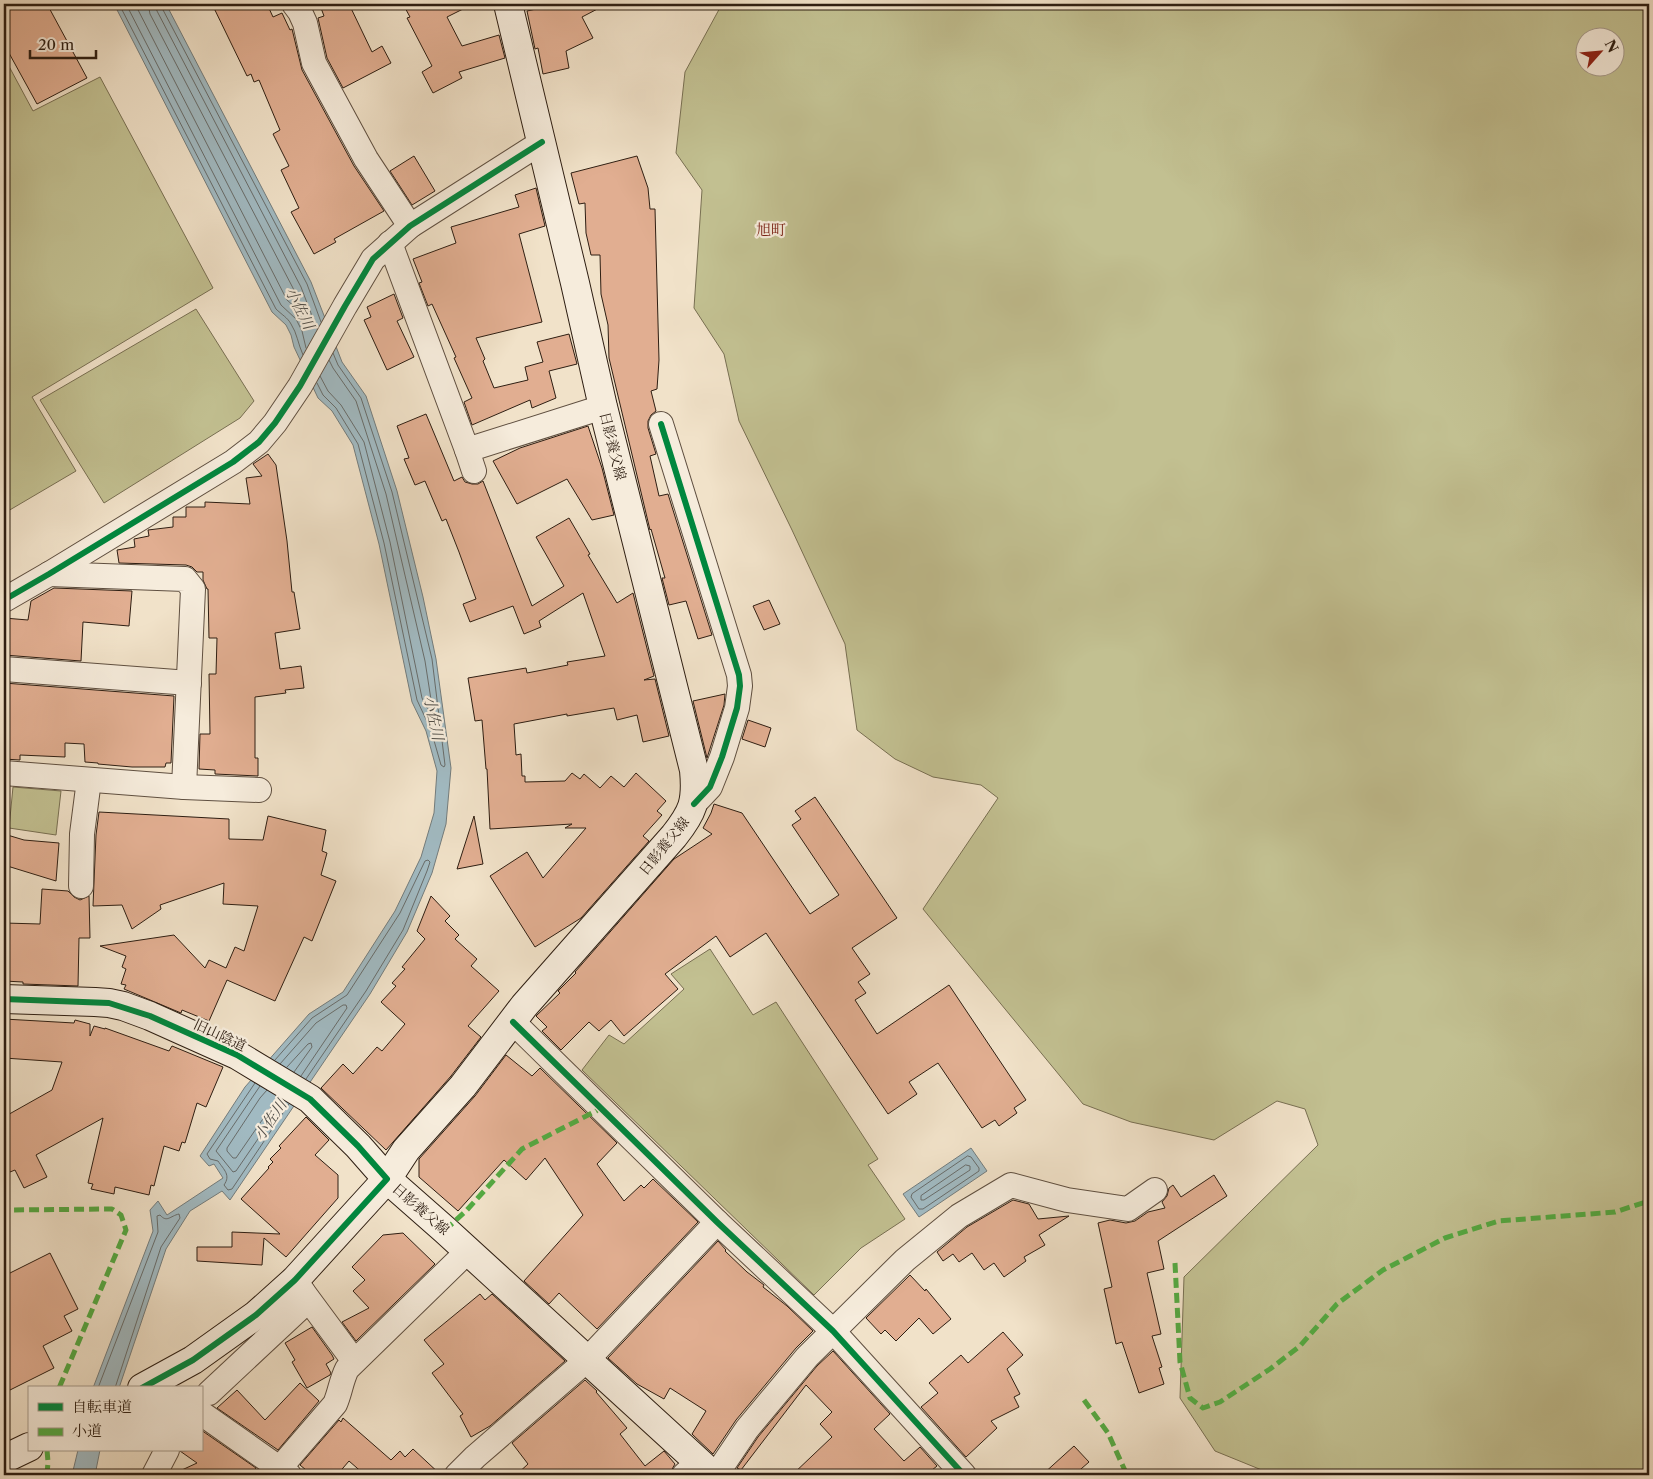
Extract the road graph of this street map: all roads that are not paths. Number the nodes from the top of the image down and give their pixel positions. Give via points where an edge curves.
1 (294, 4) edge
2 (508, 4) edge
3 (542, 142) junction
4 (410, 226) junction
5 (390, 242) junction
6 (603, 408) junction
7 (661, 424) dead end
8 (49, 574) junction
9 (4, 600) edge
10 (4, 669) edge
11 (189, 683) junction
12 (4, 773) edge
13 (89, 780) junction
14 (184, 787) junction
15 (260, 790) dead end
16 (694, 804) junction
17 (81, 886) dead end
18 (4, 999) edge
19 (513, 1022) junction
20 (387, 1179) junction
21 (1155, 1190) dead end
22 (717, 1222) junction
23 (468, 1250) junction
24 (299, 1286) junction
25 (833, 1331) junction
26 (586, 1360) junction
27 (354, 1361) junction
28 (186, 1363) junction
29 (146, 1386) edge
30 (196, 1386) edge
31 (204, 1405) edge
32 (28, 1447) edge
33 (166, 1452) edge
34 (4, 1459) edge
35 (284, 1472) edge
36 (703, 1472) edge
37 (154, 1475) edge
38 (457, 1475) edge
39 (964, 1475) edge

1 - 4 street via 306,23 314,63 366,159
2 - 3 main road, 日影養父線
3 - 4 street
3 - 6 main road, 日影養父線
4 - 5 street
5 - 6 street via 470,460
5 - 8 street via 373,258 300,386 259,442 233,462
6 - 16 main road, 日影養父線 via 694,770
7 - 16 street via 740,675 737,708 722,757 710,787
8 - 9 street
8 - 11 street via 185,579 193,590
10 - 11 street
11 - 14 street
12 - 13 street
13 - 14 street
13 - 17 street via 82,834
14 - 15 street
16 - 19 main road, 日影養父線 via 674,836
18 - 20 main road, 旧山陰道 via 109,1003 150,1016 237,1055 310,1099
19 - 20 main road, 日影養父線 via 463,1086 406,1150
19 - 22 street
20 - 23 main road, 日影養父線
20 - 24 main road
21 - 25 street via 1128,1209 1067,1200 1011,1185 959,1216 905,1260
22 - 25 street
22 - 26 street
23 - 26 main road, 日影養父線
23 - 27 street
24 - 27 street
24 - 28 main road
24 - 31 street via 301,1307
25 - 36 street via 807,1357 748,1429
25 - 39 street
26 - 36 main road, 日影養父線
26 - 38 street
27 - 35 street via 341,1380 335,1404
28 - 29 main road
28 - 30 street
31 - 35 street
32 - 34 main road
33 - 37 street

